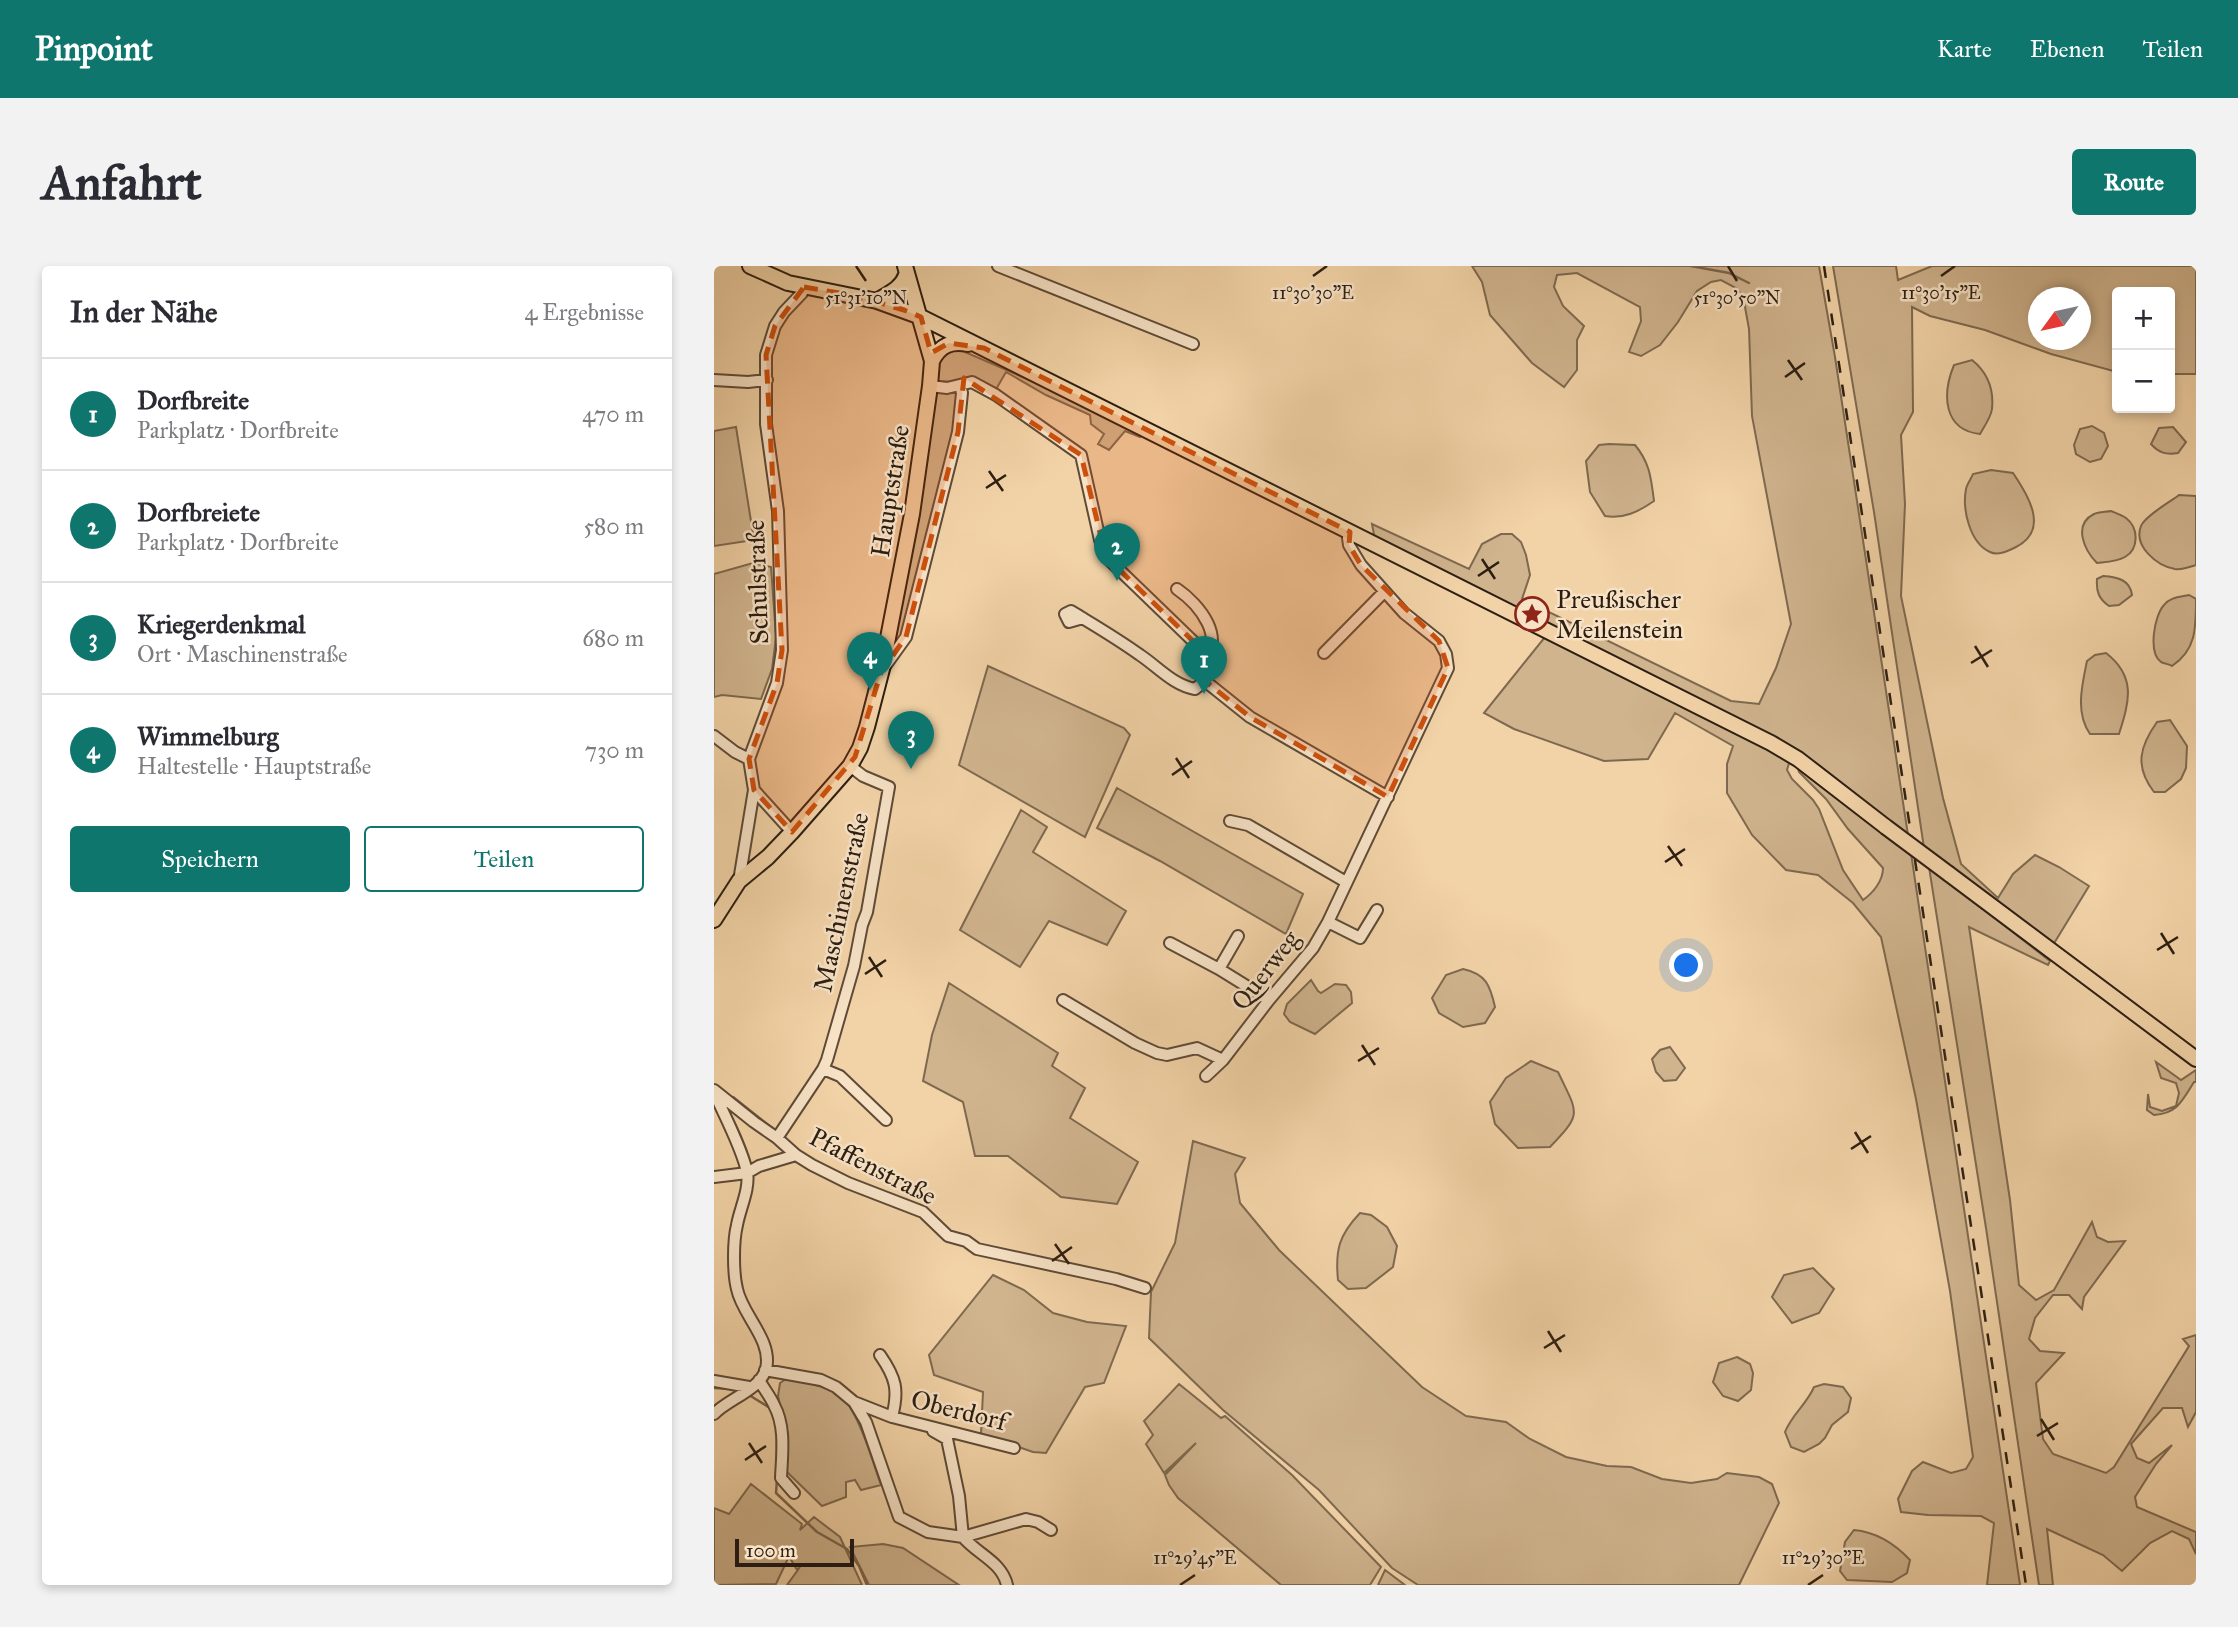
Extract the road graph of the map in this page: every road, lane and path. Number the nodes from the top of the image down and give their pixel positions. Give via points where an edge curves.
1 (750, 266) edge
2 (998, 266) edge
3 (905, 270) edge
4 (809, 288) junction
5 (877, 301) junction
6 (920, 317) junction
7 (1193, 344) dead end
8 (984, 348) junction
9 (932, 361) junction
10 (714, 380) edge
11 (767, 380) junction
12 (960, 385) junction
13 (930, 386) junction
14 (1350, 532) junction
15 (1177, 589) dead end
16 (1384, 592) junction
17 (1083, 618) dead end
18 (1324, 653) dead end
19 (1200, 664) junction
20 (881, 672) junction
21 (1205, 681) junction
22 (714, 736) edge
23 (749, 759) junction
24 (850, 766) junction
25 (754, 790) junction
26 (1388, 797) junction
27 (1230, 821) dead end
28 (792, 832) junction
29 (739, 881) junction
30 (1346, 882) junction
31 (1377, 910) dead end
32 (714, 920) edge
33 (1328, 922) junction
34 (1238, 936) dead end
35 (1170, 943) dead end
36 (1219, 969) junction
37 (1063, 1000) dead end
38 (1269, 1000) junction
39 (2196, 1059) edge
40 (1223, 1060) junction
41 (823, 1069) junction
42 (1206, 1076) dead end
43 (714, 1091) edge
44 (886, 1119) dead end
45 (777, 1138) junction
46 (796, 1155) junction
47 (747, 1173) junction
48 (714, 1177) edge
49 (1145, 1288) dead end
50 (880, 1355) dead end
51 (762, 1375) junction
52 (714, 1381) edge
53 (749, 1387) junction
54 (854, 1402) junction
55 (714, 1414) edge
56 (895, 1417) junction
57 (1014, 1448) dead end
58 (794, 1493) dead end
59 (1051, 1530) dead end
60 (963, 1537) junction
61 (1007, 1585) edge

1 - 4 main road
2 - 7 street
3 - 5 main road via 904,282
3 - 6 main road, Hauptstraße
4 - 5 main road
4 - 11 street, Schulstraße via 775,326 766,355
5 - 6 main road
6 - 8 main road
6 - 9 main road, Hauptstraße
8 - 9 main road via 949,343
8 - 14 main road
9 - 13 main road, Hauptstraße
10 - 11 street
11 - 23 street, Schulstraße via 767,437 779,528 782,650 777,683
12 - 13 street
12 - 19 street via 972,382 996,395 1081,455 1106,557 1194,642
12 - 20 street, Hauptstraße via 955,444 906,637
13 - 20 main road, Hauptstraße via 914,504
14 - 16 street, Querweg via 1351,549
14 - 39 main road, bridge via 1780,748
15 - 19 street via 1191,598 1209,622 1208,656
16 - 18 street
16 - 26 street, Querweg via 1439,641 1448,668
17 - 21 street via 1187,688 1195,689
19 - 21 street
20 - 24 main road, Hauptstraße via 863,738
21 - 26 street via 1250,717
22 - 23 street
23 - 25 street, Schulstraße
24 - 28 main road, Hauptstraße
24 - 41 street, Maschinenstraße via 889,787 867,912
25 - 28 street
25 - 29 street, Schulstraße
26 - 30 street, Querweg
27 - 30 street via 1248,825
28 - 29 main road, Hauptstraße
29 - 32 main road, Hauptstraße
30 - 33 street, Querweg
31 - 33 street via 1360,939
33 - 38 street, Querweg via 1313,948
34 - 36 street
35 - 36 street
36 - 38 street
37 - 40 street via 1157,1054 1197,1048
38 - 40 street, Querweg
40 - 42 street, Querweg
41 - 44 street via 840,1076
41 - 45 street, Maschinenstraße
43 - 45 street, Pfaffenstraße
43 - 47 street
45 - 46 street, Pfaffenstraße
46 - 47 street
46 - 49 street, Pfaffenstraße via 848,1183 923,1212 948,1236 977,1249
47 - 48 street
47 - 51 street via 736,1227 736,1282 741,1303 763,1344
50 - 56 street, Oberdorf via 891,1371 897,1396
51 - 53 street
51 - 54 street, Oberdorf via 821,1380
51 - 58 street via 766,1395 782,1426 781,1478
52 - 53 street
53 - 55 street
54 - 56 street, Oberdorf
54 - 60 street via 866,1422 899,1517 928,1532
56 - 57 street, Oberdorf
56 - 60 street via 947,1439
59 - 60 street via 1026,1519
60 - 61 street via 1000,1569

